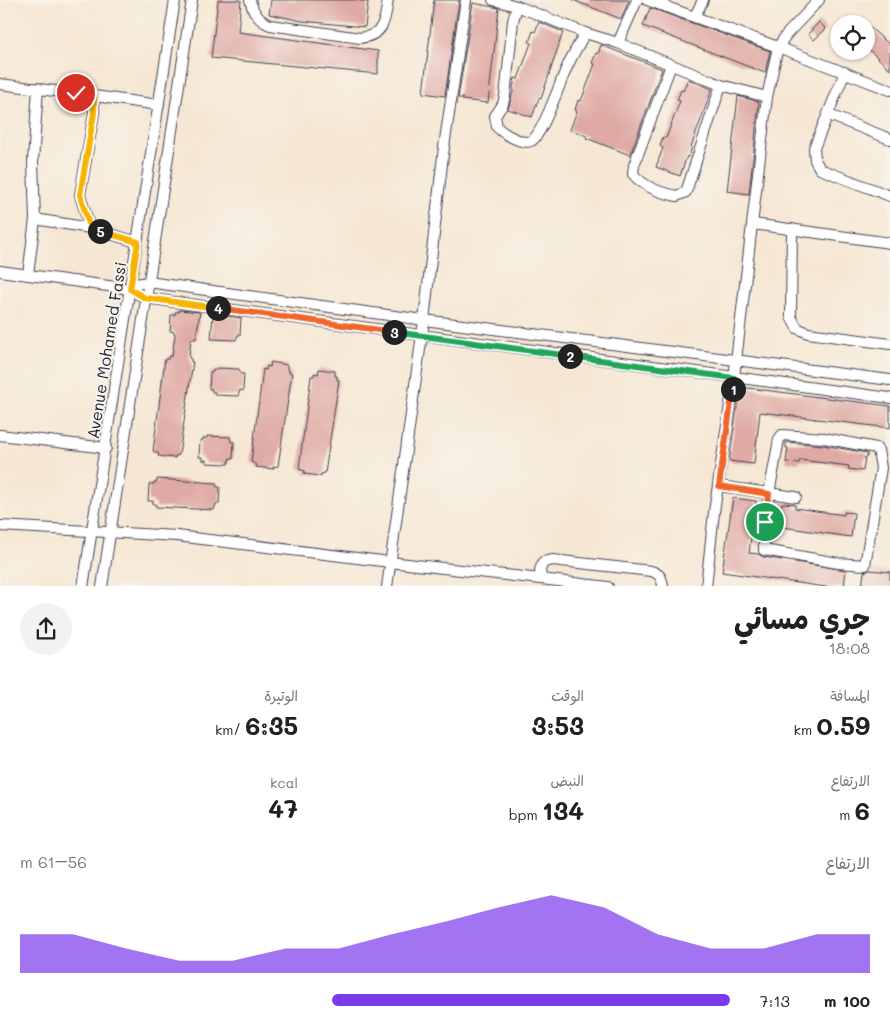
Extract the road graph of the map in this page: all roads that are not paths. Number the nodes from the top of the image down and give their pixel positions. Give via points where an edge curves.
1 (175, 0) edge
2 (192, 0) edge
3 (250, 0) edge
4 (388, 0) edge
5 (466, 0) edge
6 (493, 0) edge
7 (637, 0) edge
8 (647, 0) edge
9 (702, 0) edge
10 (819, 0) edge
11 (516, 6) junction
12 (695, 16) junction
13 (585, 34) junction
14 (618, 43) junction
15 (778, 47) junction
16 (671, 65) junction
17 (845, 72) junction
18 (0, 84) edge
19 (721, 86) junction
20 (38, 88) junction
21 (890, 90) edge
22 (94, 96) junction
23 (767, 97) junction
24 (159, 105) junction
25 (828, 115) junction
26 (890, 139) edge
27 (890, 196) edge
28 (35, 220) junction
29 (753, 224) junction
30 (90, 228) junction
31 (792, 229) junction
32 (138, 242) junction
33 (890, 243) edge
34 (0, 271) edge
35 (28, 275) junction
36 (148, 282) junction
37 (130, 289) junction
38 (145, 298) junction
39 (424, 320) junction
40 (421, 336) junction
41 (890, 344) edge
42 (736, 360) junction
43 (734, 378) junction
44 (890, 380) edge
45 (890, 398) edge
46 (0, 435) edge
47 (106, 448) junction
48 (719, 486) junction
49 (769, 494) junction
50 (796, 497) dead end
51 (0, 526) edge
52 (92, 531) junction
53 (110, 532) junction
54 (390, 562) junction
55 (542, 579) junction
56 (83, 586) edge
57 (102, 586) edge
58 (387, 586) edge
59 (608, 586) edge
60 (663, 586) edge
61 (706, 586) edge

1 - 24 street, Avenue Mohamed Fassi
2 - 36 street, Avenue Mohamed Fassi
3 - 4 street via 262,22 270,25 360,38 378,32
5 - 39 street via 444,147
6 - 11 street
7 - 14 street
8 - 12 street
9 - 12 street
10 - 15 street
11 - 13 street
11 - 13 street via 505,96 494,121 506,135 529,143 533,140
12 - 15 street
13 - 14 street
14 - 16 street
15 - 17 street
15 - 23 street
16 - 19 street
16 - 19 street via 634,165 633,174 647,185 677,196 686,192
17 - 21 street
17 - 25 street
18 - 20 street
19 - 23 street
20 - 22 street
20 - 28 street via 33,162
22 - 24 street
22 - 30 street via 80,195
23 - 29 street
24 - 32 street, Avenue Mohamed Fassi
25 - 26 street
25 - 27 street via 813,154 820,169
28 - 30 street
28 - 35 street
29 - 31 street
29 - 42 street
30 - 32 street
31 - 33 street
31 - 41 street via 791,317 798,328
32 - 37 street, Avenue Mohamed Fassi
34 - 35 street
35 - 37 street
36 - 37 street
36 - 38 street, Avenue Mohamed Fassi
36 - 39 street
37 - 38 street
37 - 47 street, Avenue Mohamed Fassi
38 - 40 street
38 - 53 street, Avenue Mohamed Fassi
39 - 40 street
39 - 42 street
40 - 43 street
40 - 54 street
42 - 43 street
42 - 44 street
43 - 45 street
43 - 48 street
46 - 47 street
47 - 52 street, Avenue Mohamed Fassi
48 - 49 street
48 - 61 street
49 - 49 street via 782,435 824,438 876,448 881,468 867,563 838,563 765,552
49 - 50 street
51 - 52 street
52 - 53 street
52 - 56 street, Avenue Mohamed Fassi
53 - 54 street via 178,536
53 - 57 street, Avenue Mohamed Fassi
54 - 55 street
54 - 58 street
55 - 59 street
55 - 60 street via 540,570 543,562 571,561 651,571 662,577

